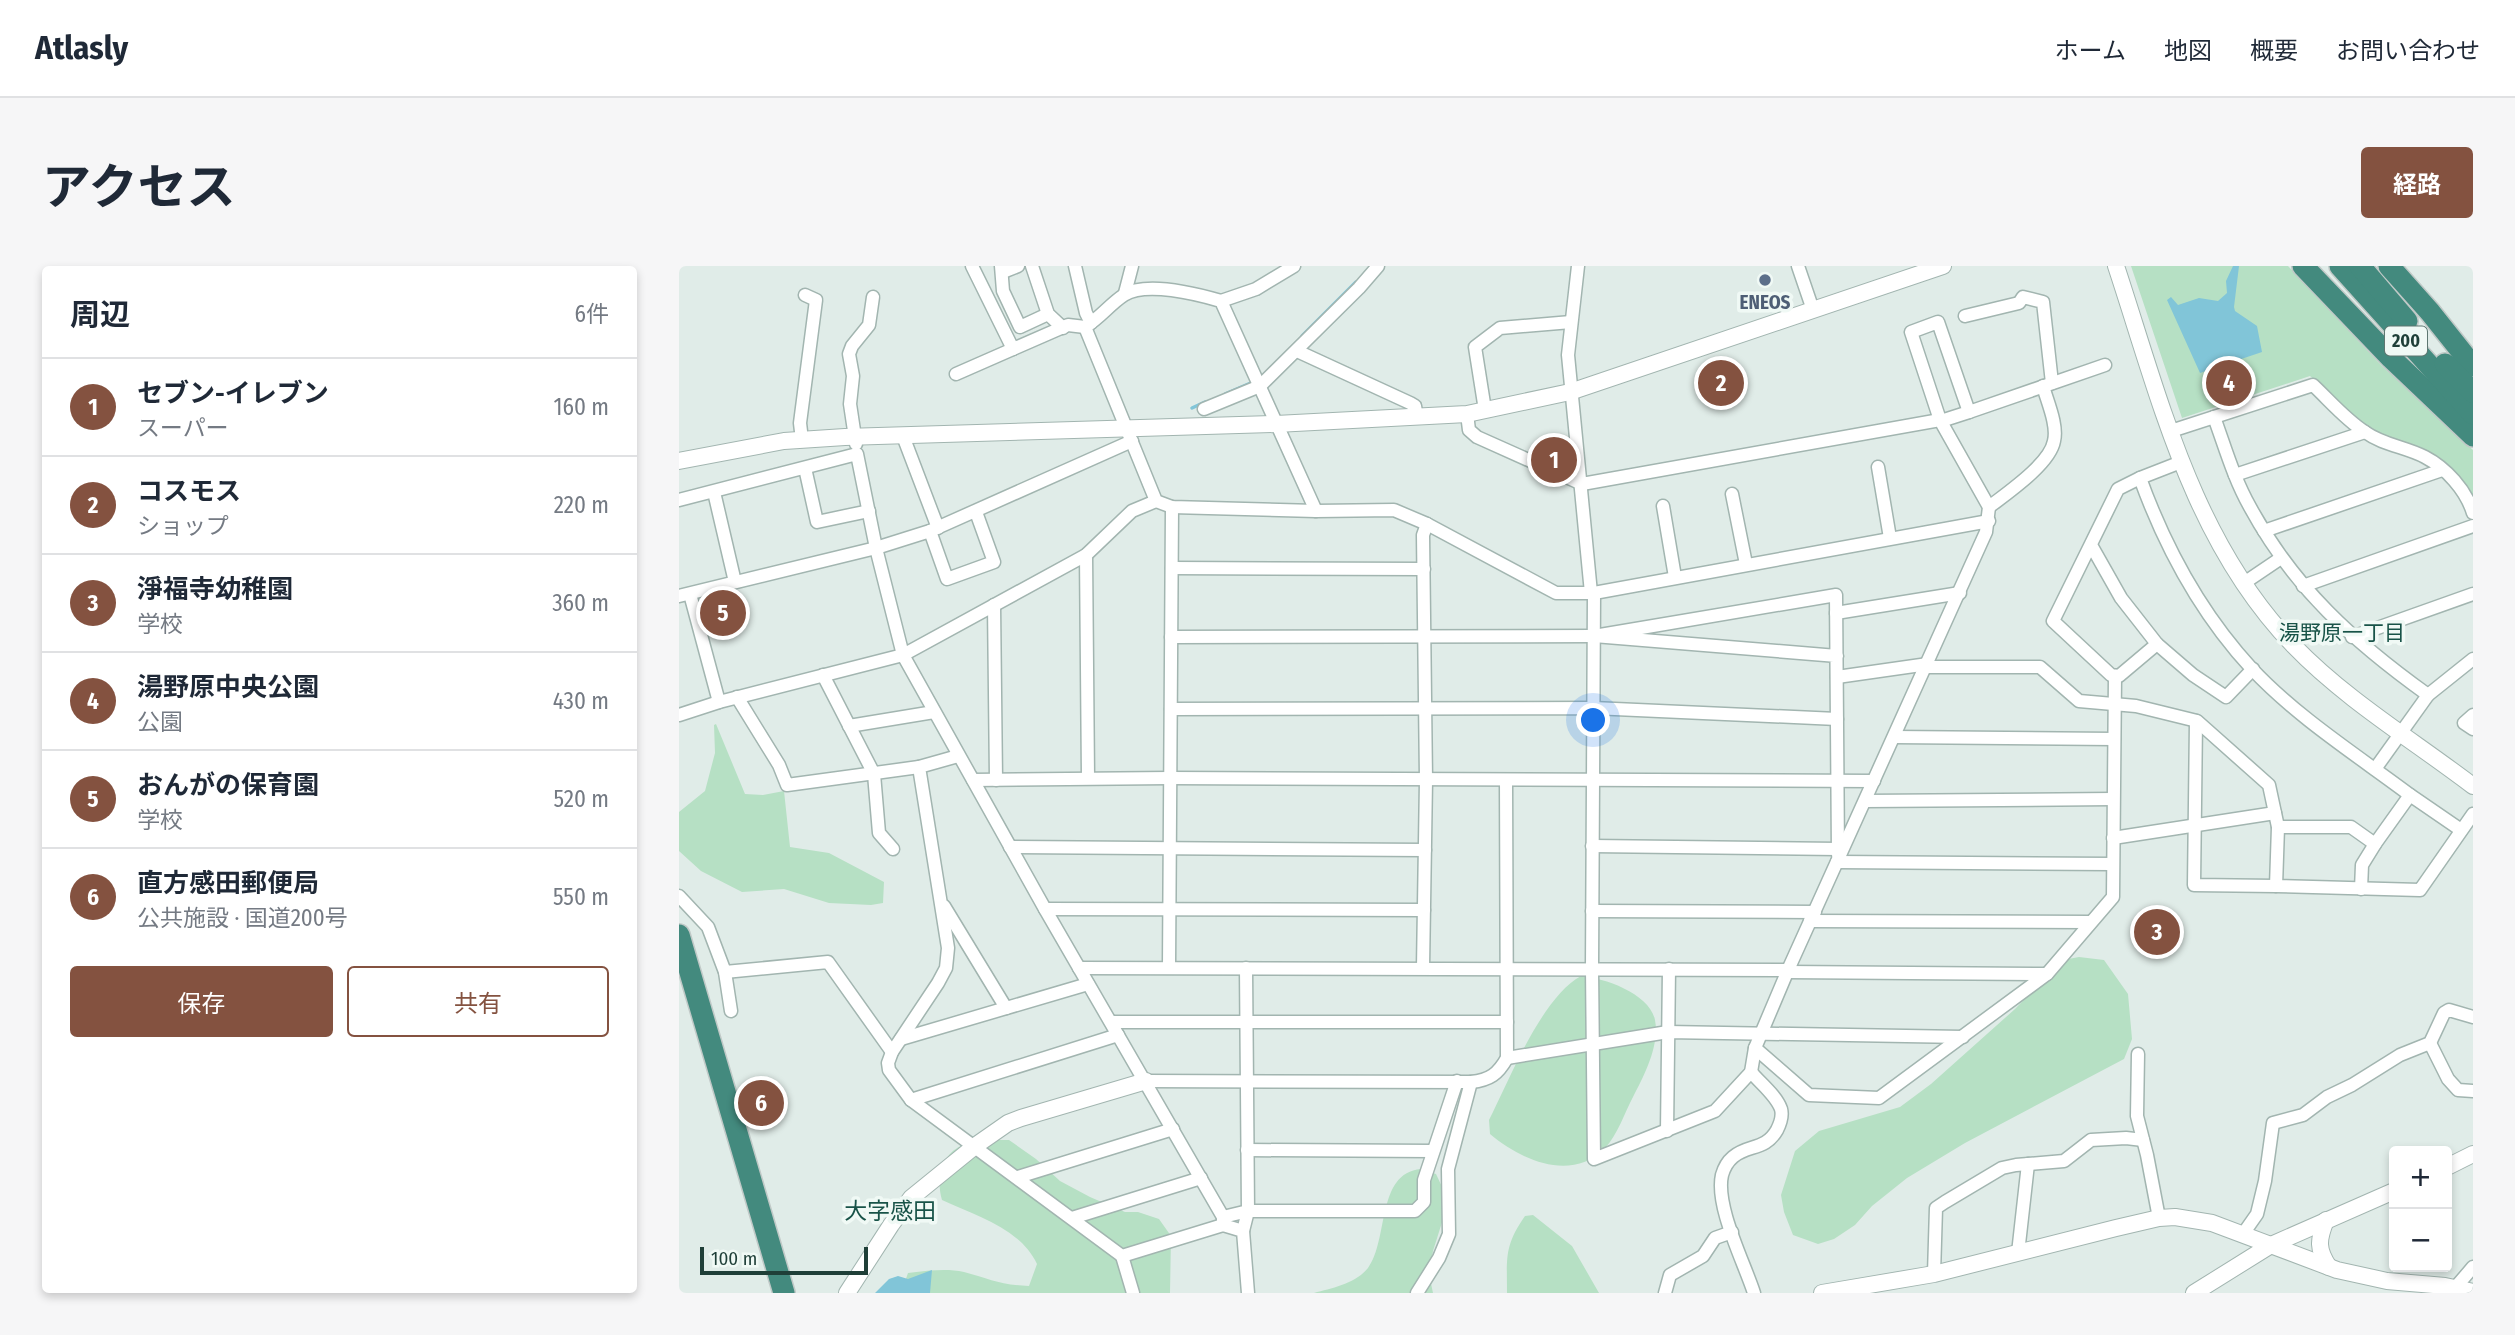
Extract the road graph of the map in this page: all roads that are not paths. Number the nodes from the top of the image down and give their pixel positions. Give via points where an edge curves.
1 (972, 266) edge
2 (1018, 266) edge
3 (1032, 266) edge
4 (1075, 266) edge
5 (1132, 266) edge
6 (1294, 266) edge
7 (1378, 266) edge
8 (1578, 266) edge
9 (1798, 266) edge
10 (1943, 266) edge
11 (2116, 266) edge
12 (2304, 266) edge
13 (2340, 266) edge
14 (2360, 266) edge
15 (2389, 266) edge
16 (1002, 269) edge
17 (1125, 293) junction
18 (805, 295) dead end
19 (873, 297) dead end
20 (1221, 301) junction
21 (1813, 310) junction
22 (1048, 314) junction
23 (1965, 316) dead end
24 (1571, 322) junction
25 (1088, 325) junction
26 (1063, 328) junction
27 (1013, 349) junction
28 (1297, 351) junction
29 (2105, 365) dead end
30 (2473, 366) edge
31 (955, 374) dead end
32 (1258, 381) junction
33 (2048, 384) junction
34 (1570, 392) junction
35 (2473, 392) edge
36 (1204, 409) dead end
37 (1485, 410) junction
38 (1969, 412) junction
39 (1467, 414) junction
40 (2473, 414) edge
41 (1417, 417) junction
42 (2214, 417) junction
43 (1941, 420) junction
44 (1276, 424) junction
45 (2171, 431) junction
46 (2365, 432) junction
47 (1130, 435) junction
48 (903, 436) junction
49 (2473, 436) edge
50 (855, 437) junction
51 (802, 440) junction
52 (857, 454) junction
53 (679, 461) edge
54 (2181, 461) junction
55 (1878, 467) dead end
56 (805, 468) junction
57 (2442, 470) junction
58 (2235, 475) junction
59 (2140, 478) junction
60 (1582, 484) junction
61 (714, 492) junction
62 (1733, 494) dead end
63 (679, 500) edge
64 (1156, 500) junction
65 (1664, 506) dead end
66 (1172, 507) junction
67 (1989, 507) junction
68 (1316, 511) junction
69 (869, 512) junction
70 (977, 512) junction
71 (2473, 513) edge
72 (1989, 521) junction
73 (1427, 524) junction
74 (2473, 526) edge
75 (934, 529) junction
76 (2264, 531) junction
77 (1890, 538) junction
78 (2091, 545) junction
79 (876, 548) junction
80 (1086, 555) junction
81 (2281, 558) junction
82 (1745, 564) junction
83 (1172, 568) junction
84 (1424, 569) junction
85 (1675, 577) junction
86 (735, 582) junction
87 (2244, 583) junction
88 (2303, 586) junction
89 (1592, 593) junction
90 (1960, 593) junction
91 (2473, 594) edge
92 (685, 595) edge
93 (994, 606) junction
94 (1836, 613) junction
95 (1425, 635) junction
96 (1594, 636) junction
97 (1171, 637) junction
98 (2352, 637) junction
99 (2157, 644) junction
100 (903, 655) junction
101 (1837, 656) junction
102 (2473, 659) edge
103 (1927, 665) junction
104 (2253, 670) junction
105 (823, 676) junction
106 (2115, 676) junction
107 (1837, 677) junction
108 (2428, 695) junction
109 (737, 697) junction
110 (719, 702) junction
111 (2115, 702) junction
112 (1425, 707) junction
113 (1593, 708) junction
114 (1171, 709) junction
115 (934, 712) junction
116 (679, 715) edge
117 (2473, 715) edge
118 (1837, 719) junction
119 (2196, 721) junction
120 (849, 726) junction
121 (2473, 729) edge
122 (2401, 732) junction
123 (1894, 737) junction
124 (2114, 739) junction
125 (958, 756) junction
126 (919, 767) junction
127 (2375, 769) junction
128 (874, 774) junction
129 (1088, 778) junction
130 (1170, 778) junction
131 (973, 780) junction
132 (996, 780) junction
133 (1426, 780) junction
134 (1506, 780) junction
135 (1593, 780) junction
136 (1874, 780) junction
137 (1838, 781) junction
138 (2473, 786) edge
139 (2410, 795) junction
140 (2113, 799) junction
141 (1865, 801) junction
142 (2275, 813) junction
143 (2473, 814) edge
144 (2196, 826) junction
145 (2278, 827) junction
146 (2461, 830) junction
147 (2113, 838) junction
148 (2375, 844) junction
149 (1593, 846) junction
150 (1010, 847) junction
151 (893, 849) dead end
152 (1169, 849) junction
153 (1425, 850) junction
154 (1838, 857) junction
155 (2112, 864) junction
156 (2276, 886) junction
157 (2361, 889) junction
158 (679, 896) edge
159 (941, 901) junction
160 (1045, 909) junction
161 (1169, 909) junction
162 (1424, 910) junction
163 (1593, 911) junction
164 (1813, 916) junction
165 (2089, 922) junction
166 (679, 935) edge
167 (1169, 967) junction
168 (1423, 967) junction
169 (1079, 968) junction
170 (1246, 968) junction
171 (1508, 968) junction
172 (1592, 969) junction
173 (1669, 969) junction
174 (1788, 971) junction
175 (725, 972) junction
176 (2047, 974) junction
177 (1088, 984) junction
178 (687, 985) edge
179 (1006, 1008) junction
180 (731, 1011) dead end
181 (2473, 1017) edge
182 (1246, 1021) junction
183 (1111, 1022) junction
184 (1507, 1022) junction
185 (1668, 1032) junction
186 (1762, 1032) junction
187 (1118, 1035) junction
188 (1963, 1037) junction
189 (901, 1039) junction
190 (2430, 1044) junction
191 (1593, 1045) junction
192 (1755, 1048) junction
193 (892, 1052) junction
194 (2138, 1054) dead end
195 (1507, 1058) junction
196 (1751, 1072) junction
197 (1247, 1080) junction
198 (1146, 1081) junction
199 (1457, 1081) junction
200 (1471, 1082) junction
201 (2473, 1091) edge
202 (911, 1100) junction
203 (1173, 1129) junction
204 (1667, 1132) junction
205 (2143, 1140) junction
206 (975, 1146) junction
207 (1247, 1150) junction
208 (1433, 1151) junction
209 (2473, 1154) edge
210 (2028, 1164) junction
211 (2452, 1164) edge
212 (1018, 1177) junction
213 (1201, 1178) junction
214 (2389, 1193) edge
215 (1248, 1211) junction
216 (1072, 1218) junction
217 (2159, 1218) junction
218 (2326, 1220) junction
219 (1223, 1221) junction
220 (1243, 1231) junction
221 (1732, 1232) junction
222 (2243, 1234) junction
223 (2271, 1245) junction
224 (2018, 1253) junction
225 (1122, 1256) junction
226 (2329, 1267) junction
227 (2473, 1267) edge
228 (1934, 1275) junction
229 (2454, 1289) edge
230 (784, 1293) edge
231 (846, 1293) edge
232 (1133, 1293) edge
233 (1248, 1293) edge
234 (1417, 1293) edge
235 (1665, 1293) edge
236 (1754, 1293) edge
237 (1822, 1293) edge
238 (2194, 1293) edge

1 - 27 street
2 - 16 street
3 - 22 street
4 - 25 street
5 - 17 street
6 - 20 street via 1256,289
7 - 28 street
8 - 24 street
9 - 21 street
10 - 21 street
11 - 45 street
12 - 49 highway
13 - 40 highway, 200
14 - 35 highway, 200
15 - 30 highway
16 - 22 street via 1003,291 1020,327
17 - 20 street via 1144,288
17 - 25 street
18 - 51 street via 816,300 800,423
19 - 50 street via 869,325 849,354
20 - 32 street
21 - 34 street
22 - 26 street
23 - 33 street via 2019,303 2023,297 2043,302
24 - 34 street
24 - 37 street via 1500,328 1475,347
25 - 26 street
25 - 47 street
26 - 27 street
27 - 31 street
28 - 32 street
28 - 41 street via 1410,403
29 - 33 street
32 - 36 street
32 - 44 street
33 - 38 street
33 - 67 street via 2055,442 2037,468
34 - 37 street
34 - 60 street
37 - 39 street
38 - 43 street
38 - 43 street via 1938,322 1911,331
39 - 41 street
39 - 60 street via 1469,430 1477,437
41 - 44 street
42 - 45 street
42 - 46 street via 2313,385
42 - 58 street
43 - 60 street
43 - 67 street
44 - 47 street
44 - 68 street
45 - 54 street
46 - 57 street via 2425,457
46 - 58 street
47 - 48 street
47 - 64 street
47 - 70 street
48 - 50 street
48 - 75 street
50 - 51 street
50 - 52 street
51 - 53 street
52 - 56 street
52 - 69 street
54 - 59 street
54 - 87 street via 2225,557
55 - 77 street
56 - 61 street
56 - 69 street via 817,522
57 - 71 street via 2466,495
57 - 76 street
58 - 76 street
59 - 78 street via 2118,489
59 - 104 street via 2164,540 2204,606
60 - 89 street
61 - 63 street
61 - 86 street
62 - 82 street
64 - 66 street
64 - 80 street via 1132,512
65 - 85 street
66 - 68 street
66 - 83 street
67 - 72 street
68 - 73 street via 1394,510
69 - 79 street
70 - 75 street
70 - 75 street via 994,562 947,579
72 - 77 street
72 - 90 street
73 - 84 street
73 - 89 street via 1556,593
74 - 88 street
75 - 79 street
76 - 81 street
77 - 82 street
78 - 99 street via 2128,607
78 - 106 street via 2053,621
79 - 86 street
79 - 100 street
80 - 93 street
80 - 129 street
81 - 87 street
81 - 88 street
82 - 85 street
83 - 84 street
83 - 97 street
84 - 95 street
85 - 89 street
86 - 92 street
87 - 122 street via 2294,646
88 - 98 street
89 - 96 street
90 - 94 street
90 - 103 street
91 - 98 street
92 - 110 street
93 - 100 street
93 - 132 street
94 - 96 street via 1836,595
94 - 101 street
95 - 96 street
95 - 97 street
95 - 112 street
96 - 101 street
96 - 113 street
97 - 114 street
98 - 108 street
99 - 104 street via 2226,697
99 - 106 street
100 - 105 street
100 - 115 street
101 - 107 street
102 - 108 street
103 - 107 street
103 - 111 street via 2040,667 2079,701
103 - 123 street
104 - 127 street
105 - 109 street
105 - 120 street
106 - 111 street
107 - 118 street
108 - 122 street
109 - 110 street
109 - 128 street via 787,785
110 - 116 street
111 - 119 street
111 - 124 street
112 - 113 street
112 - 114 street
112 - 133 street
113 - 118 street
113 - 135 street
114 - 130 street
115 - 120 street
115 - 125 street
117 - 121 street via 2463,723
118 - 137 street
119 - 142 street via 2269,785
119 - 144 street
120 - 128 street
122 - 127 street
122 - 138 street
123 - 124 street
123 - 136 street
124 - 140 street
125 - 126 street
125 - 131 street
126 - 128 street
126 - 159 street
127 - 139 street
128 - 151 street via 879,833
129 - 130 street
129 - 132 street
130 - 133 street
130 - 152 street
131 - 132 street
131 - 150 street
133 - 134 street
133 - 153 street
134 - 135 street
134 - 171 street
135 - 137 street
135 - 149 street
136 - 137 street
136 - 141 street
137 - 154 street
139 - 146 street
139 - 148 street
140 - 141 street
140 - 147 street
141 - 154 street
142 - 144 street
142 - 145 street
143 - 146 street
144 - 147 street
144 - 156 street via 2194,884
145 - 148 street via 2351,827
145 - 156 street
146 - 157 street via 2420,890
147 - 155 street
148 - 157 street via 2361,865
149 - 154 street
149 - 163 street
150 - 152 street
150 - 160 street
152 - 153 street
152 - 161 street
153 - 162 street
154 - 155 street
154 - 164 street
155 - 165 street via 2113,897
156 - 157 street
158 - 175 street via 708,927
159 - 179 street
159 - 189 street via 946,968
160 - 161 street
160 - 169 street
161 - 162 street
161 - 167 street
162 - 168 street
163 - 164 street
163 - 172 street
164 - 165 street
164 - 174 street
165 - 176 street
166 - 178 highway
167 - 169 street
167 - 170 street
168 - 170 street
168 - 171 street
169 - 177 street
170 - 182 street
171 - 172 street
171 - 184 street
172 - 173 street
172 - 191 street
173 - 174 street
173 - 185 street
174 - 176 street
174 - 186 street
175 - 180 street
175 - 193 street via 828,962
176 - 188 street
177 - 179 street
177 - 183 street
178 - 230 highway
179 - 189 street
181 - 190 street via 2449,1010 2444,1013
182 - 183 street
182 - 184 street
182 - 197 street
183 - 187 street
184 - 195 street
185 - 186 street
185 - 191 street
185 - 204 street
186 - 188 street
186 - 192 street
187 - 198 street
187 - 202 street
188 - 192 street via 1879,1097 1809,1095
189 - 193 street
190 - 201 street via 2458,1090
190 - 222 street via 2399,1055 2303,1115 2273,1123 2257,1214
191 - 195 street
191 - 204 street via 1594,1159
192 - 196 street
193 - 202 street via 889,1070
194 - 205 street via 2137,1116
195 - 200 street via 1499,1072
196 - 204 street via 1715,1111
196 - 221 street via 1782,1111 1781,1123 1761,1146 1735,1155 1726,1164 1720,1190
197 - 198 street
197 - 199 street
197 - 207 street
198 - 203 street
198 - 206 street via 1021,1118
199 - 200 street
199 - 208 street
200 - 234 street via 1448,1169 1449,1234
202 - 206 street
203 - 212 street
203 - 213 street
205 - 210 street via 2091,1140 2064,1161
205 - 217 street
206 - 212 street
206 - 231 street via 911,1198
207 - 208 street
207 - 215 street
208 - 215 street via 1424,1202 1415,1211
209 - 211 street
210 - 224 street
210 - 228 street via 2002,1168 1936,1208
212 - 216 street
213 - 216 street
213 - 219 street
214 - 218 street
215 - 219 street
215 - 220 street
216 - 225 street
217 - 222 street via 2212,1223
217 - 224 street
218 - 223 street
218 - 226 street via 2318,1240
219 - 220 street
219 - 225 street
220 - 233 street
221 - 235 street via 1720,1234 1703,1256 1670,1275
221 - 236 street
222 - 223 street
223 - 226 street
223 - 238 street
224 - 228 street
225 - 232 street
226 - 229 street via 2387,1281
227 - 229 street
228 - 237 street

